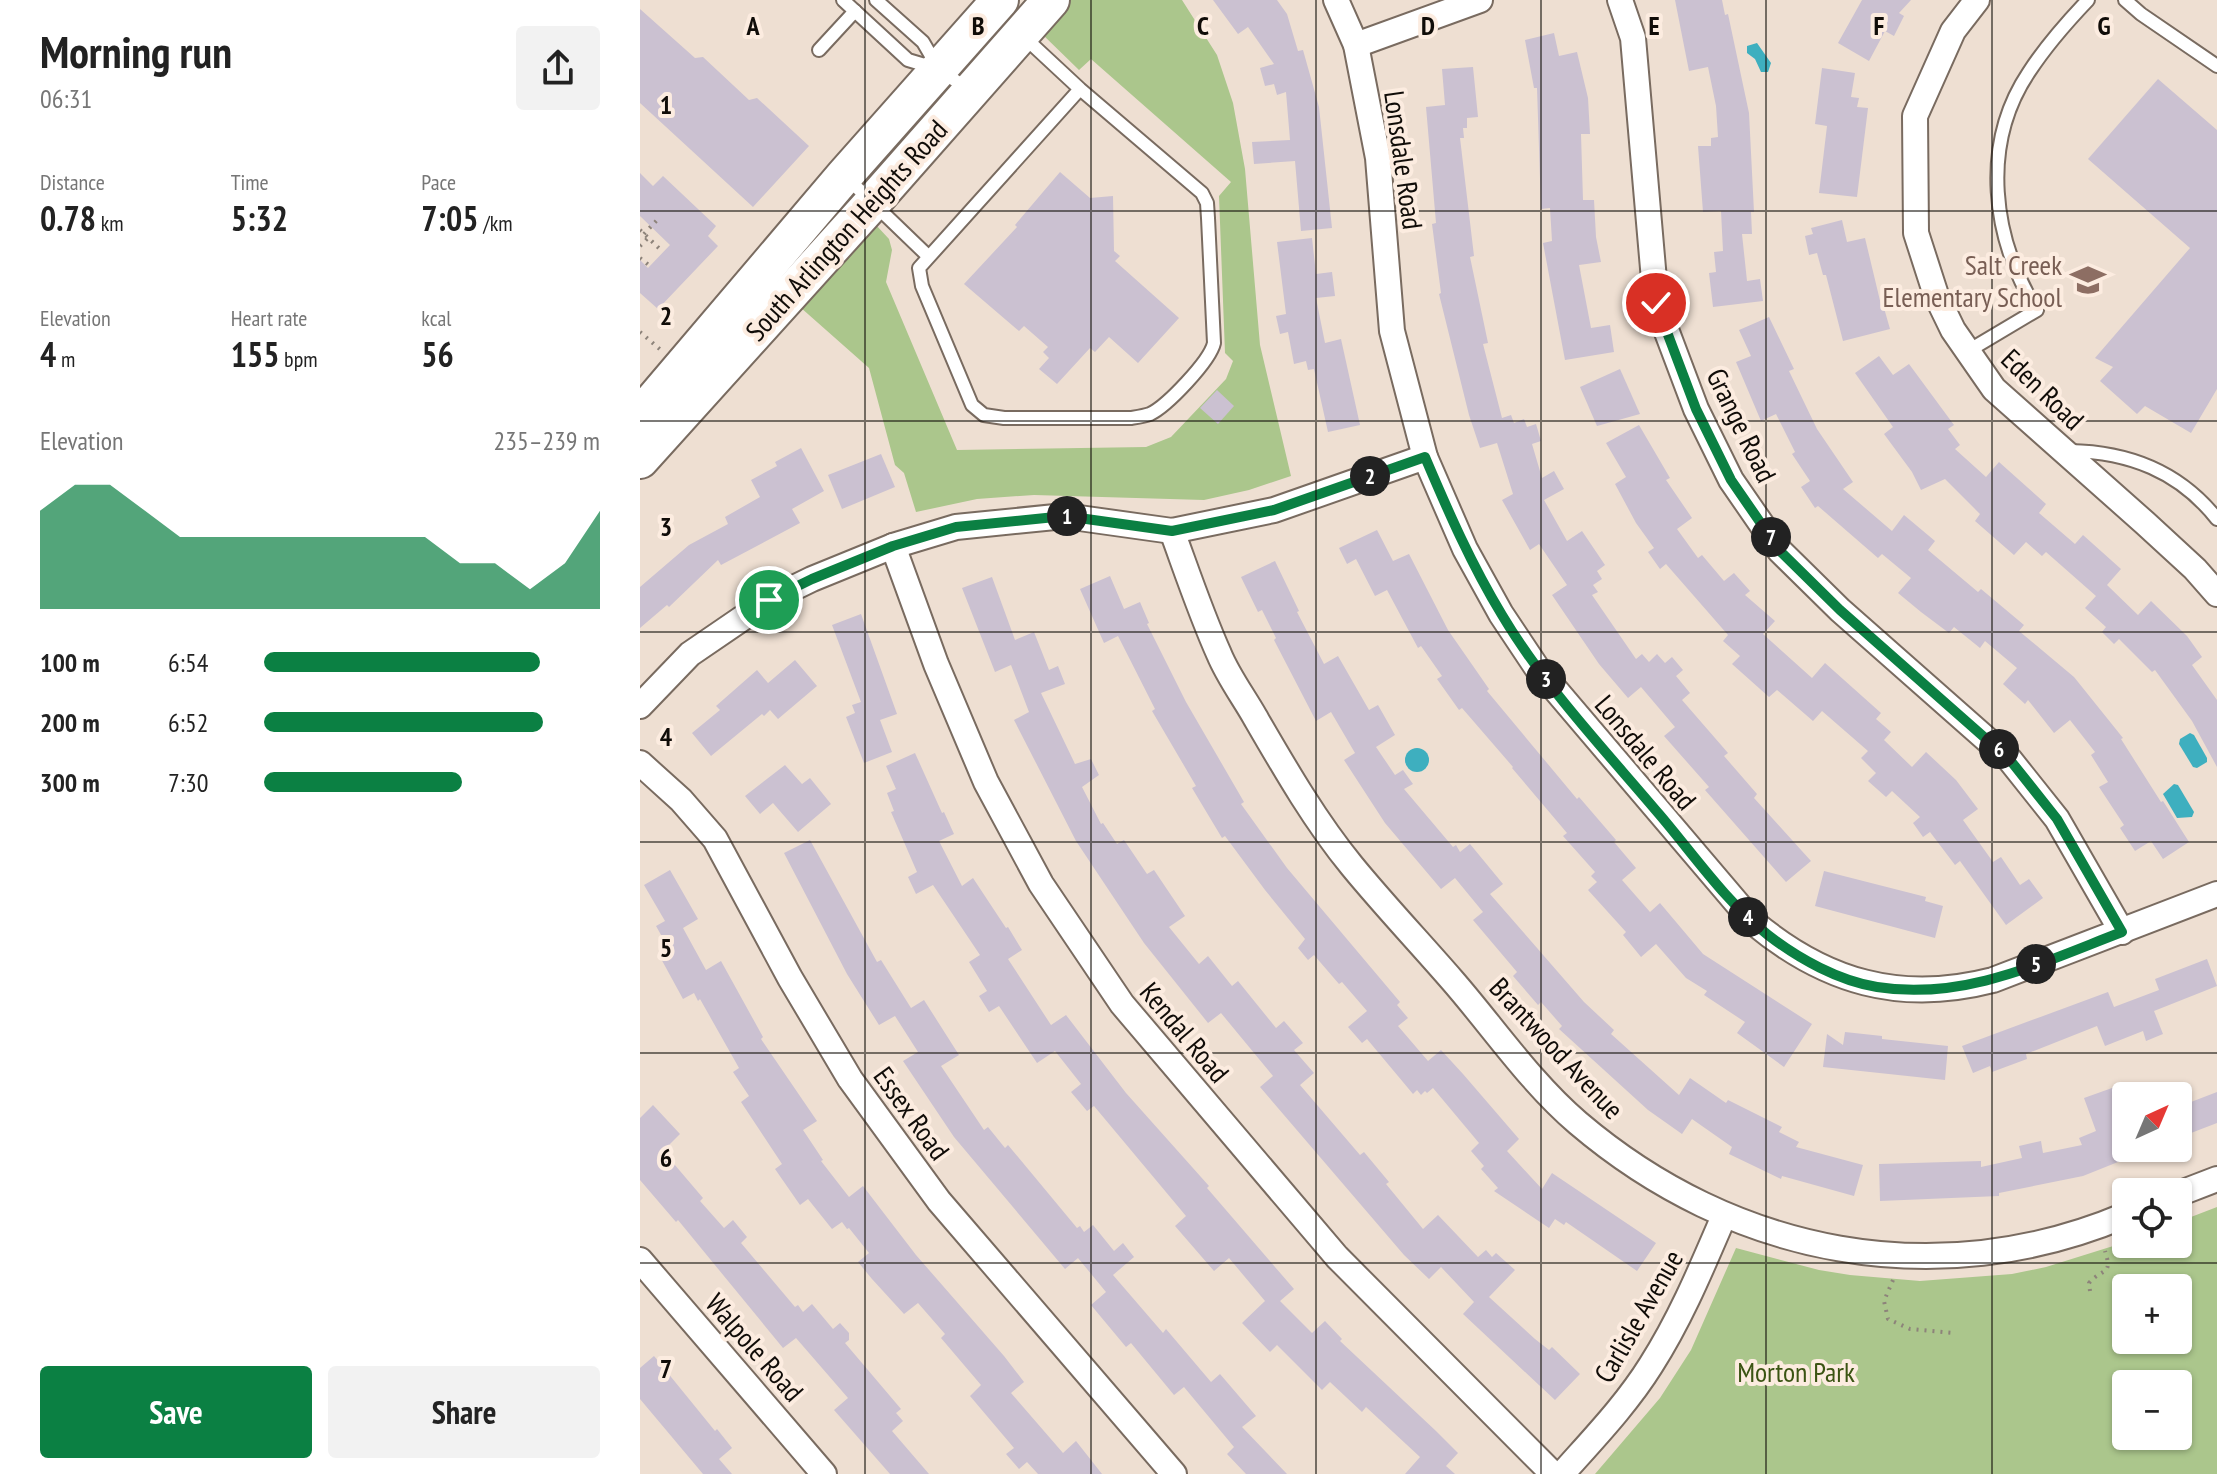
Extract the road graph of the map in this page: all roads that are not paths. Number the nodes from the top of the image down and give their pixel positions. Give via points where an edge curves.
1 (843, 0) edge
2 (876, 0) edge
3 (1051, 0) edge
4 (1336, 0) edge
5 (1480, 0) edge
6 (1620, 0) edge
7 (1977, 0) edge
8 (2088, 0) edge
9 (2125, 0) edge
10 (855, 11) junction
11 (1005, 17) edge
12 (1356, 45) junction
13 (819, 50) dead end
14 (2217, 66) edge
15 (938, 69) junction
16 (1080, 89) junction
17 (971, 91) junction
18 (844, 176) junction
19 (873, 202) junction
20 (928, 256) junction
21 (1968, 351) junction
22 (640, 416) edge
23 (2065, 451) junction
24 (1425, 457) junction
25 (640, 460) edge
26 (2217, 519) edge
27 (1172, 531) junction
28 (893, 546) junction
29 (2217, 594) edge
30 (640, 706) edge
31 (640, 763) edge
32 (2217, 894) edge
33 (2122, 932) junction
34 (2217, 1179) edge
35 (2192, 1189) edge
36 (1724, 1216) junction
37 (2112, 1221) edge
38 (640, 1260) edge
39 (824, 1474) edge
40 (1174, 1474) edge
41 (1553, 1474) edge
42 (1562, 1474) edge

1 - 10 lane
2 - 15 lane via 923,42
3 - 11 main road, South Arlington Heights Road
4 - 12 street, Lonsdale Road
5 - 12 street
6 - 33 street, Grange Road via 1633,38 1656,303 1696,409 1731,480 1780,551 2010,760 2057,819
7 - 21 street, Eden Road via 1953,31 1915,116 1916,233 1936,295
8 - 21 lane via 2028,73 1999,153 1997,198 2006,245 2037,310
9 - 14 lane
10 - 13 lane
10 - 15 lane via 908,60
11 - 15 main road, South Arlington Heights Road
11 - 16 lane
11 - 17 main road, South Arlington Heights Road
12 - 24 street, Lonsdale Road via 1378,158 1392,331
15 - 17 lane
15 - 18 main road, South Arlington Heights Road
16 - 20 lane
16 - 20 lane via 1202,193 1207,203 1214,343 1208,357 1149,414 984,415 972,405 922,286 919,268
17 - 19 main road, South Arlington Heights Road
18 - 19 lane
18 - 22 main road, South Arlington Heights Road
19 - 20 lane
19 - 25 main road, South Arlington Heights Road
21 - 23 street, Eden Road via 1994,389
23 - 26 lane via 2103,452 2143,462 2178,483
23 - 29 street, Eden Road
24 - 27 street via 1274,510
24 - 33 street, Lonsdale Road via 1465,549 1537,668 1730,898 1770,937 1855,981 1936,990 1993,980
27 - 28 street via 1065,516 956,527
27 - 36 street, Brantwood Avenue via 1220,656 1283,765 1350,863 1575,1120 1638,1169
28 - 30 street via 769,600 690,654
28 - 41 street, Kendal Road via 986,782 1041,884 1122,1004 1337,1257
31 - 40 street, Essex Road via 715,839 850,1079 939,1201
32 - 33 street, Lonsdale Road
34 - 35 street
36 - 37 street, Brantwood Avenue via 1818,1244 1896,1256 1969,1256 2028,1247
36 - 42 street, Carlisle Avenue via 1693,1289 1650,1367
38 - 39 street, Walpole Road

